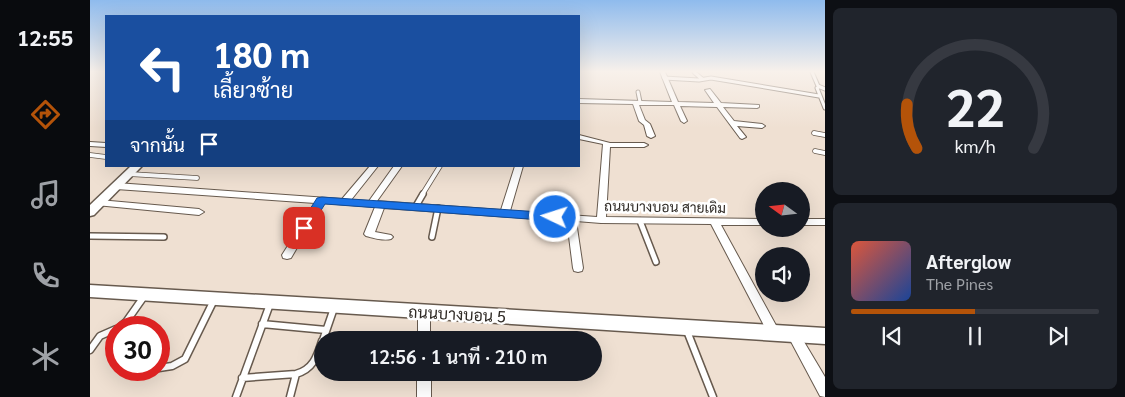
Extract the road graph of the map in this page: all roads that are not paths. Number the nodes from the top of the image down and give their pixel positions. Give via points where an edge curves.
1 (708, 90) dead end
2 (670, 91) edge
3 (786, 91) edge
4 (818, 91) edge
5 (638, 92) dead end
6 (819, 96) junction
7 (580, 101) edge
8 (637, 102) junction
9 (675, 102) junction
10 (718, 104) junction
11 (756, 106) dead end
12 (825, 108) edge
13 (684, 121) dead end
14 (732, 122) junction
15 (762, 126) dead end
16 (814, 133) dead end
17 (825, 135) edge
18 (651, 136) dead end
19 (580, 137) edge
20 (742, 137) dead end
21 (90, 144) edge
22 (105, 145) edge
23 (607, 145) junction
24 (644, 145) dead end
25 (815, 151) dead end
26 (825, 153) edge
27 (90, 155) edge
28 (105, 156) edge
29 (373, 167) edge
30 (397, 167) edge
31 (439, 167) edge
32 (518, 167) edge
33 (133, 170) edge
34 (197, 178) dead end
35 (116, 186) junction
36 (322, 200) junction
37 (344, 202) junction
38 (100, 203) junction
39 (376, 204) junction
40 (416, 206) junction
41 (438, 208) junction
42 (90, 212) edge
43 (199, 212) dead end
44 (504, 213) junction
45 (571, 218) junction
46 (602, 220) junction
47 (640, 221) junction
48 (714, 221) junction
49 (755, 222) edge
50 (810, 222) edge
51 (825, 222) edge
52 (90, 236) edge
53 (388, 236) dead end
54 (432, 236) dead end
55 (164, 237) dead end
56 (287, 255) dead end
57 (656, 262) dead end
58 (578, 268) dead end
59 (90, 291) edge
60 (145, 295) junction
61 (214, 300) junction
62 (270, 303) junction
63 (334, 307) junction
64 (424, 312) junction
65 (130, 316) edge
66 (262, 324) junction
67 (686, 328) junction
68 (326, 330) joint
69 (424, 331) edge
70 (774, 333) junction
71 (105, 334) edge
72 (793, 334) junction
73 (825, 336) edge
74 (90, 350) edge
75 (314, 363) edge
76 (170, 366) edge
77 (296, 374) junction
78 (242, 378) junction
79 (424, 381) edge
80 (825, 391) edge
81 (236, 397) edge
82 (290, 397) edge
83 (424, 397) edge
84 (714, 397) edge

1 - 10 street
2 - 9 street
3 - 6 lane
4 - 6 lane
5 - 8 lane
6 - 12 lane
7 - 8 street
8 - 9 street
8 - 18 street
9 - 10 street
9 - 13 street
10 - 11 street
10 - 14 street
14 - 15 street
14 - 20 street
16 - 17 lane
19 - 23 street via 604,141
21 - 22 street
23 - 24 street
23 - 46 street
25 - 26 lane
27 - 28 lane
29 - 37 street
30 - 39 street
31 - 40 lane
32 - 44 street
33 - 34 lane
33 - 35 street
35 - 36 street, ถนนบางบอน สายเดิม
35 - 38 street
36 - 37 street, ถนนบางบอน สายเดิม
36 - 56 street
37 - 39 street, ถนนบางบอน สายเดิม
38 - 42 street
38 - 43 street
39 - 40 street, ถนนบางบอน สายเดิม
39 - 53 street via 369,234
40 - 41 street, ถนนบางบอน สายเดิม
41 - 44 street, ถนนบางบอน สายเดิม
41 - 54 lane
44 - 45 street, ถนนบางบอน สายเดิม
45 - 46 street, ถนนบางบอน สายเดิม
45 - 58 street
46 - 47 street, ถนนบางบอน สายเดิม
47 - 48 street, ถนนบางบอน สายเดิม
47 - 57 lane
48 - 49 street, ถนนบางบอน สายเดิม
48 - 70 street
50 - 51 street
52 - 55 lane
59 - 60 main road, ถนนบางบอน 5
60 - 61 main road, ถนนบางบอน 5
60 - 65 lane
61 - 62 main road, ถนนบางบอน 5
61 - 76 lane via 185,358
62 - 63 main road, ถนนบางบอน 5
62 - 66 lane
63 - 64 main road, ถนนบางบอน 5
63 - 68 lane
64 - 67 main road, ถนนบางบอน 5
64 - 69 street
66 - 68 lane
66 - 78 lane
67 - 70 main road, ถนนบางบอน 5
67 - 84 lane
70 - 72 main road, ถนนบางบอน 5
71 - 74 lane
72 - 73 main road, ถนนบางบอน 5
72 - 80 street
75 - 77 lane via 305,372
77 - 78 lane
77 - 82 lane
78 - 81 lane
79 - 83 street

